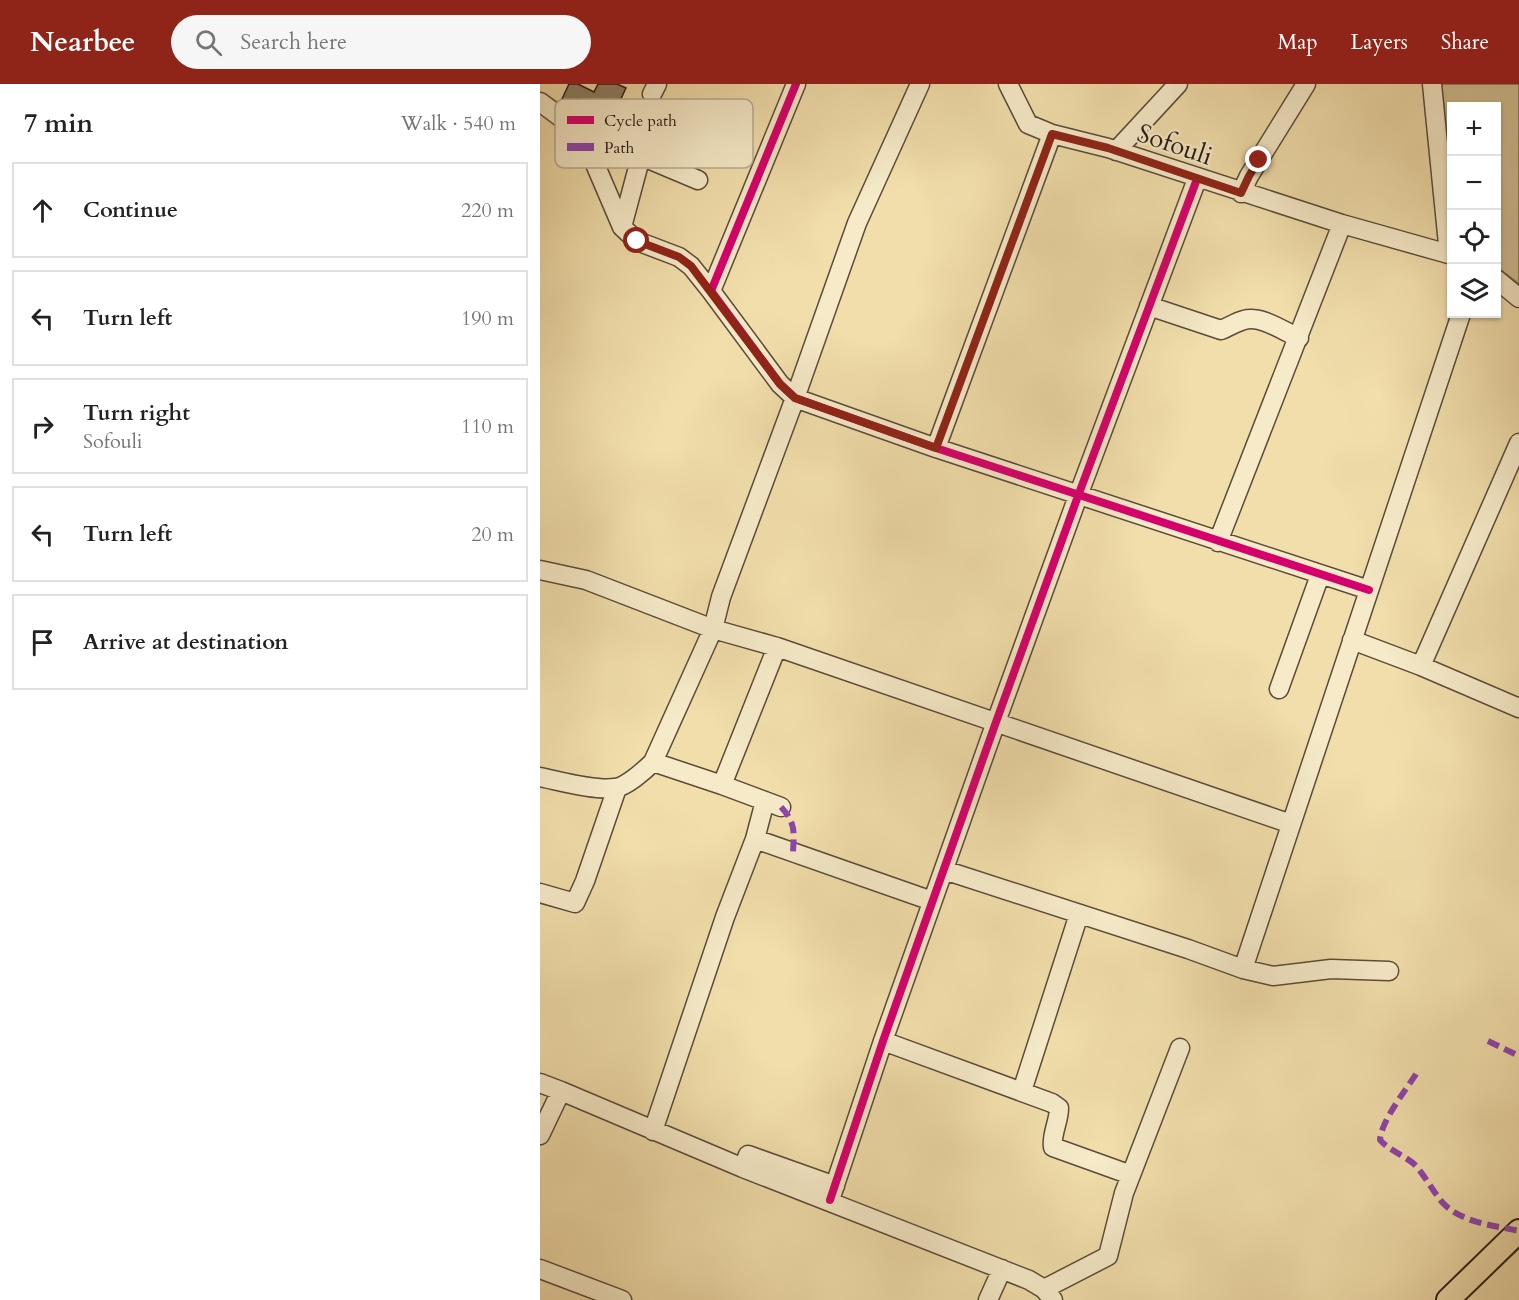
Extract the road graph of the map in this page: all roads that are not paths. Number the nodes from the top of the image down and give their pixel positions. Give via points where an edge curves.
1 (796, 84) edge
2 (920, 84) edge
3 (1178, 84) edge
4 (1306, 84) edge
5 (1432, 84) edge
6 (1016, 88) edge
7 (540, 102) edge
8 (555, 113) edge
9 (1052, 134) junction
10 (1116, 151) junction
11 (597, 168) edge
12 (639, 168) edge
13 (670, 168) edge
14 (1197, 178) junction
15 (699, 180) dead end
16 (1241, 193) junction
17 (1342, 224) junction
18 (1447, 226) edge
19 (622, 227) junction
20 (1447, 254) edge
21 (1501, 282) edge
22 (711, 291) junction
23 (1519, 298) edge
24 (1149, 306) junction
25 (1460, 318) edge
26 (1299, 338) junction
27 (795, 398) junction
28 (1519, 443) edge
29 (936, 448) junction
30 (1078, 496) junction
31 (1218, 542) junction
32 (540, 570) edge
33 (1320, 575) junction
34 (1369, 590) junction
35 (713, 629) junction
36 (1353, 640) junction
37 (777, 647) junction
38 (1420, 666) junction
39 (1279, 688) dead end
40 (1519, 708) edge
41 (996, 722) junction
42 (653, 762) junction
43 (540, 777) edge
44 (722, 784) junction
45 (616, 788) junction
46 (1292, 824) junction
47 (755, 839) junction
48 (944, 870) junction
49 (540, 893) edge
50 (932, 901) junction
51 (1079, 914) junction
52 (1243, 969) junction
53 (1389, 971) dead end
54 (883, 1041) junction
55 (1180, 1048) dead end
56 (540, 1083) edge
57 (561, 1091) junction
58 (1022, 1091) junction
59 (652, 1131) junction
60 (540, 1135) edge
61 (1131, 1175) junction
62 (832, 1193) junction
63 (1519, 1231) edge
64 (540, 1269) edge
65 (1002, 1269) junction
66 (1049, 1294) edge
67 (622, 1300) edge
68 (988, 1300) edge
69 (1448, 1300) edge

1 - 22 street
2 - 27 street via 857,222
3 - 10 street
4 - 16 street
5 - 18 street
6 - 9 street, Sofouli via 1028,124
7 - 8 street
9 - 10 street, Sofouli
9 - 29 street
10 - 14 street, Sofouli
11 - 19 street
12 - 19 street
13 - 15 street
14 - 16 street, Sofouli
14 - 24 street
16 - 17 street, Sofouli
17 - 20 street, Sofouli
17 - 26 street
19 - 22 street via 637,241 679,257
21 - 23 street
22 - 27 street via 780,384
24 - 26 street via 1221,330 1251,318
24 - 30 street
25 - 34 street
26 - 31 street
27 - 29 street
27 - 35 street via 721,597
28 - 38 street
29 - 30 street
30 - 31 street
30 - 41 street
31 - 33 street
32 - 35 street via 586,580
33 - 34 street
33 - 39 street
34 - 36 street
35 - 37 street
35 - 42 street
36 - 38 street
36 - 46 street
37 - 41 street
37 - 44 street
38 - 40 street
41 - 46 street
41 - 48 street
42 - 44 street
42 - 45 street via 640,776
43 - 45 street
44 - 47 street via 773,804
45 - 49 street via 575,903
46 - 52 street
47 - 50 street
47 - 59 street
48 - 50 street
48 - 51 street
50 - 54 street
51 - 52 street
51 - 58 street
52 - 53 street via 1273,976 1331,969
54 - 58 street
54 - 62 street
55 - 61 street
56 - 57 street
57 - 59 street
57 - 60 street
58 - 61 street via 1059,1108 1053,1147
59 - 62 street via 743,1168 748,1155
61 - 66 street via 1108,1256
62 - 65 street
63 - 69 main road
64 - 67 street
65 - 66 street
65 - 68 street

